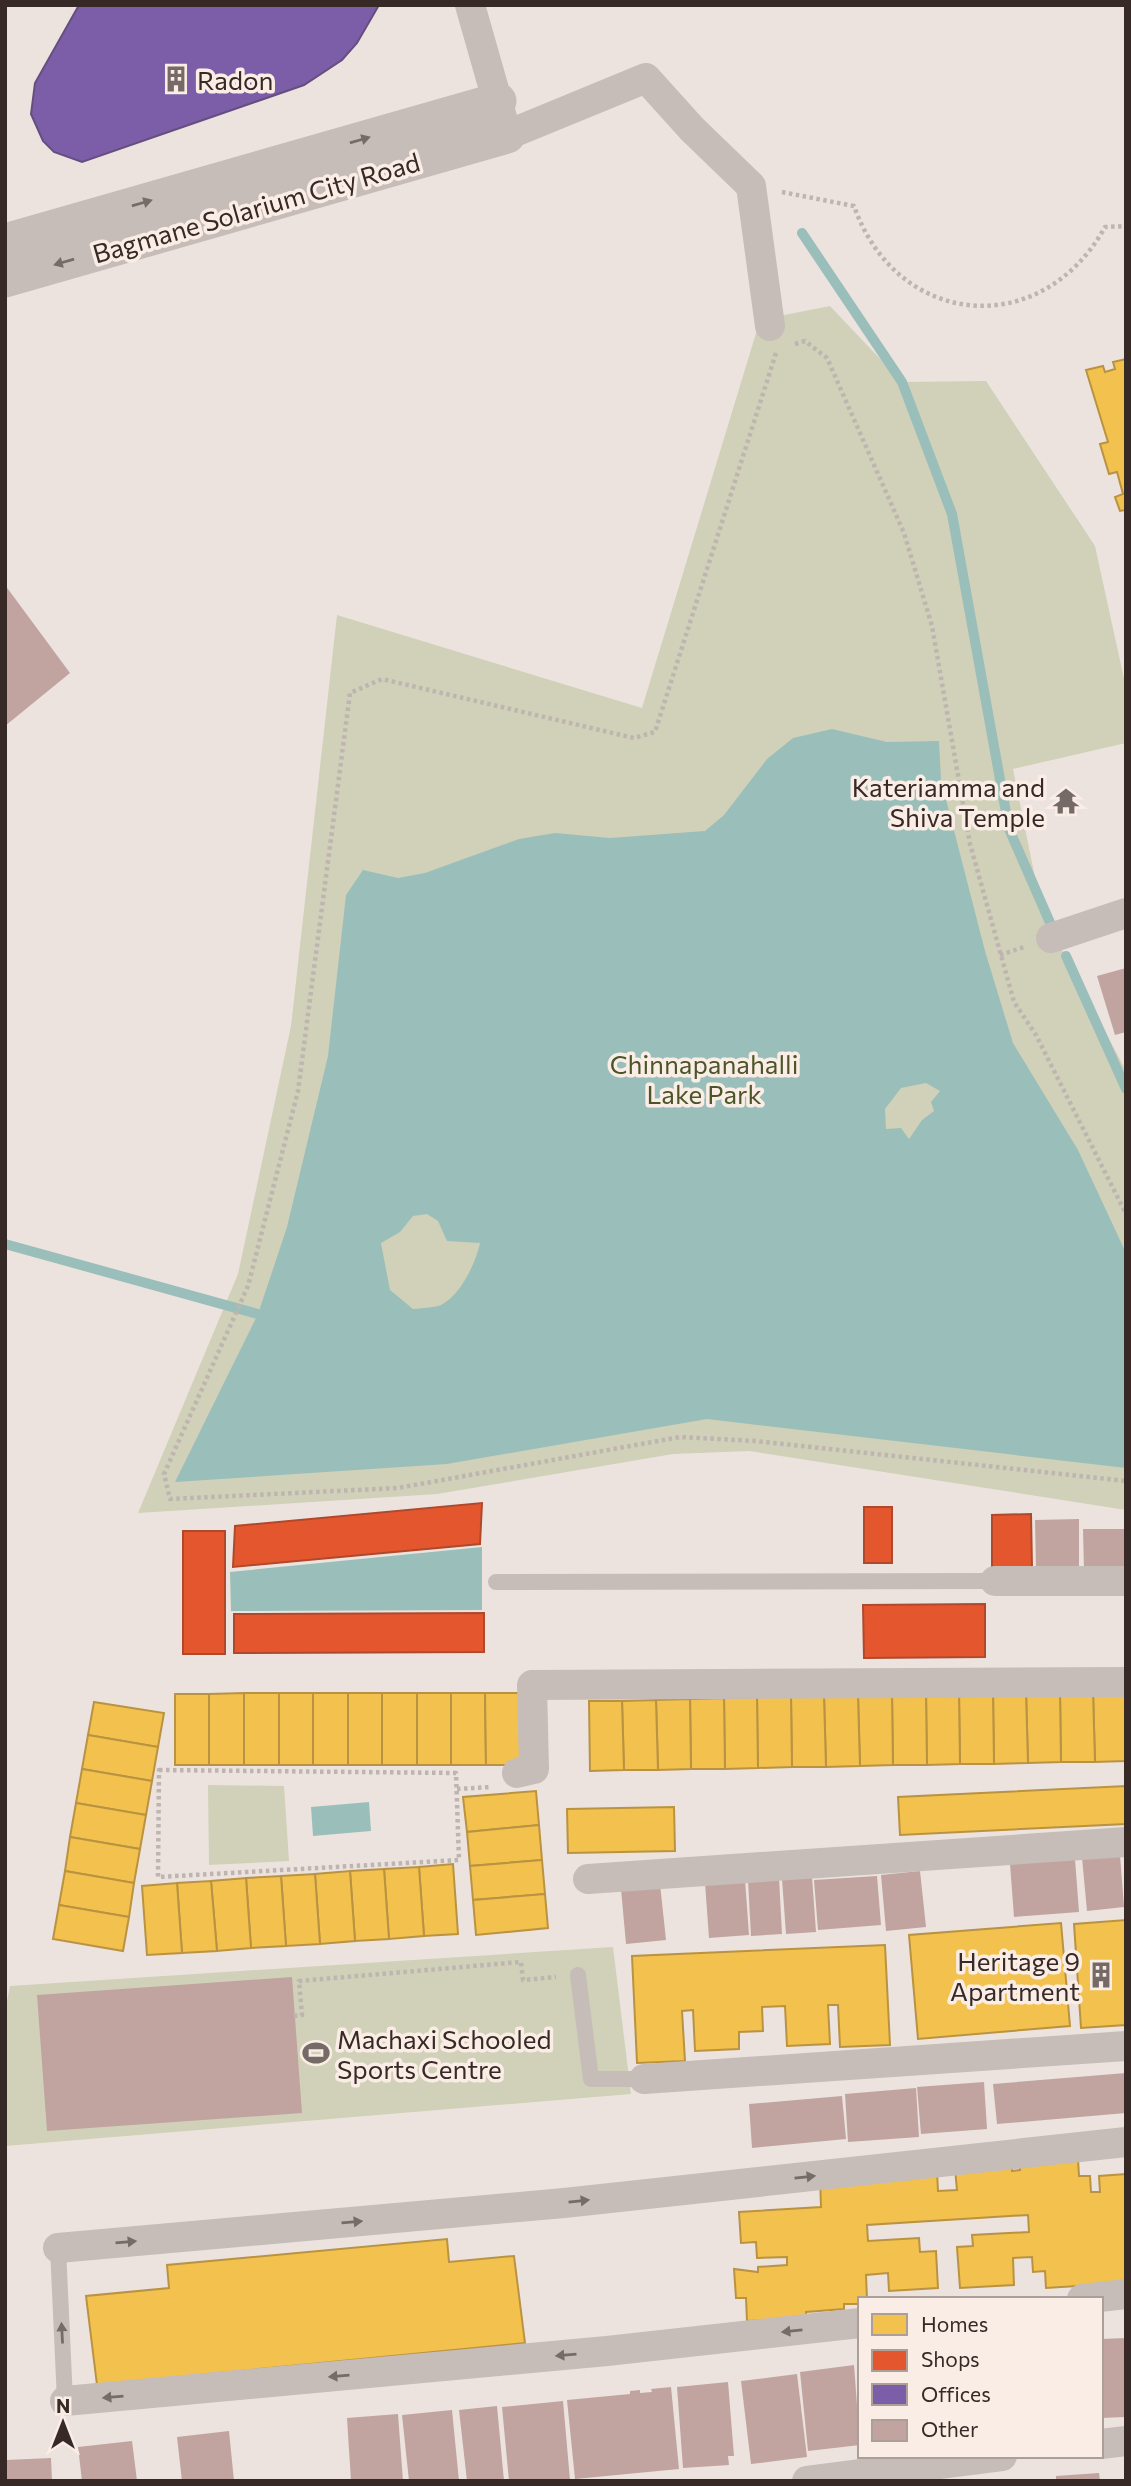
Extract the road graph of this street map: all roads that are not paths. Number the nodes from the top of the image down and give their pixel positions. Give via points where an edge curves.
1 (470, 5) edge
2 (503, 118) junction
3 (5, 242) edge
4 (5, 279) edge
5 (780, 339) road end
6 (1126, 913) edge
7 (1051, 938) dead end
8 (995, 1581) joint
9 (1126, 1581) edge
10 (496, 1582) dead end
11 (1126, 1682) edge
12 (517, 1773) dead end
13 (1126, 1842) edge
14 (588, 1879) dead end
15 (578, 1975) road end
16 (1126, 2046) edge
17 (644, 2079) joint
18 (1126, 2142) edge
19 (58, 2248) joint
20 (1126, 2294) edge
21 (1100, 2297) edge
22 (858, 2323) edge
23 (65, 2401) joint
24 (1126, 2441) edge
25 (1103, 2444) edge
26 (986, 2458) edge
27 (807, 2481) edge

1 - 2 street
3 -> 2 street, Bagmane Solarium City Road
2 -> 4 street, Bagmane Solarium City Road
2 - 5 street via 646,78 751,186
6 - 7 street
8 - 9 street
8 - 10 lane
11 - 12 street via 532,1685 534,1769
13 - 14 street
15 - 17 lane via 591,2079
16 - 17 street
19 -> 18 street via 564,2203
23 -> 19 lane
20 - 21 street
22 -> 23 street
24 - 25 street
26 - 27 street

